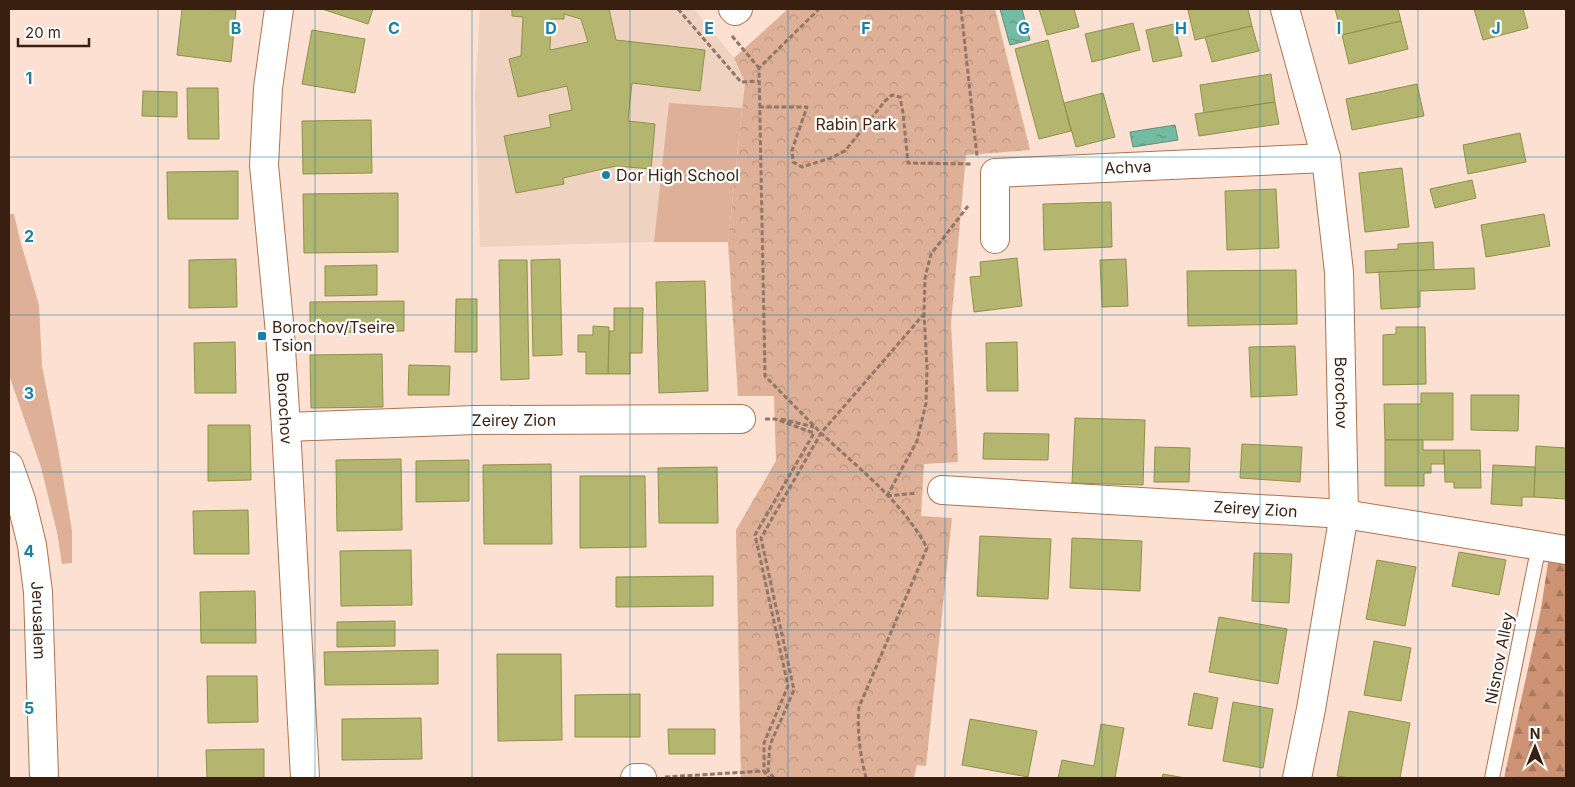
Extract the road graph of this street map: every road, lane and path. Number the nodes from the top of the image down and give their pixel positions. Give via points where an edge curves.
1 (279, 9) edge
2 (678, 9) edge
3 (733, 9) edge
4 (738, 9) edge
5 (819, 9) edge
6 (961, 9) edge
7 (1285, 9) edge
8 (758, 82) junction
9 (759, 107) junction
10 (1326, 158) junction
11 (971, 203) dead end
12 (995, 239) dead end
13 (924, 314) junction
14 (741, 419) junction
15 (286, 427) junction
16 (815, 427) junction
17 (821, 433) junction
18 (9, 466) edge
19 (942, 490) dead end
20 (887, 496) junction
21 (1344, 514) junction
22 (1539, 545) junction
23 (1566, 550) edge
24 (766, 771) junction
25 (44, 778) edge
26 (305, 778) edge
27 (635, 778) edge
28 (642, 778) edge
29 (770, 778) edge
30 (774, 778) edge
31 (866, 778) edge
32 (1297, 778) edge
33 (1492, 778) edge

1 - 15 street, Borochov via 268,88 264,165
2 - 8 path via 741,82
3 - 4 street
5 - 8 path via 759,68
6 - 9 path via 978,164 908,163 900,97 892,95 845,151 802,167 793,162 792,150 807,107
7 - 10 street, Borochov
8 - 9 path
9 - 16 path via 765,376
10 - 12 street, Achva via 995,173
10 - 21 street, Borochov via 1339,272
11 - 13 path via 932,254 925,278
13 - 17 path
13 - 20 path via 926,403 917,441
14 - 15 street, Zeirey Zion via 475,420
14 - 16 path via 775,418
14 - 24 path via 775,419 814,433 755,535 788,686 764,743
15 - 26 street, Borochov
16 - 17 path
17 - 20 path
17 - 24 path via 761,538 794,690 770,745
18 - 25 street, Jerusalem via 32,545 38,592
19 - 21 street, Zeirey Zion
20 - 31 path via 918,531 927,548 859,707 858,729
21 - 22 street, Zeirey Zion
21 - 32 street, Borochov
22 - 23 street, Zeirey Zion
22 - 33 lane, Nisnov Alley
24 - 28 path
24 - 29 path
24 - 30 path
27 - 28 street

